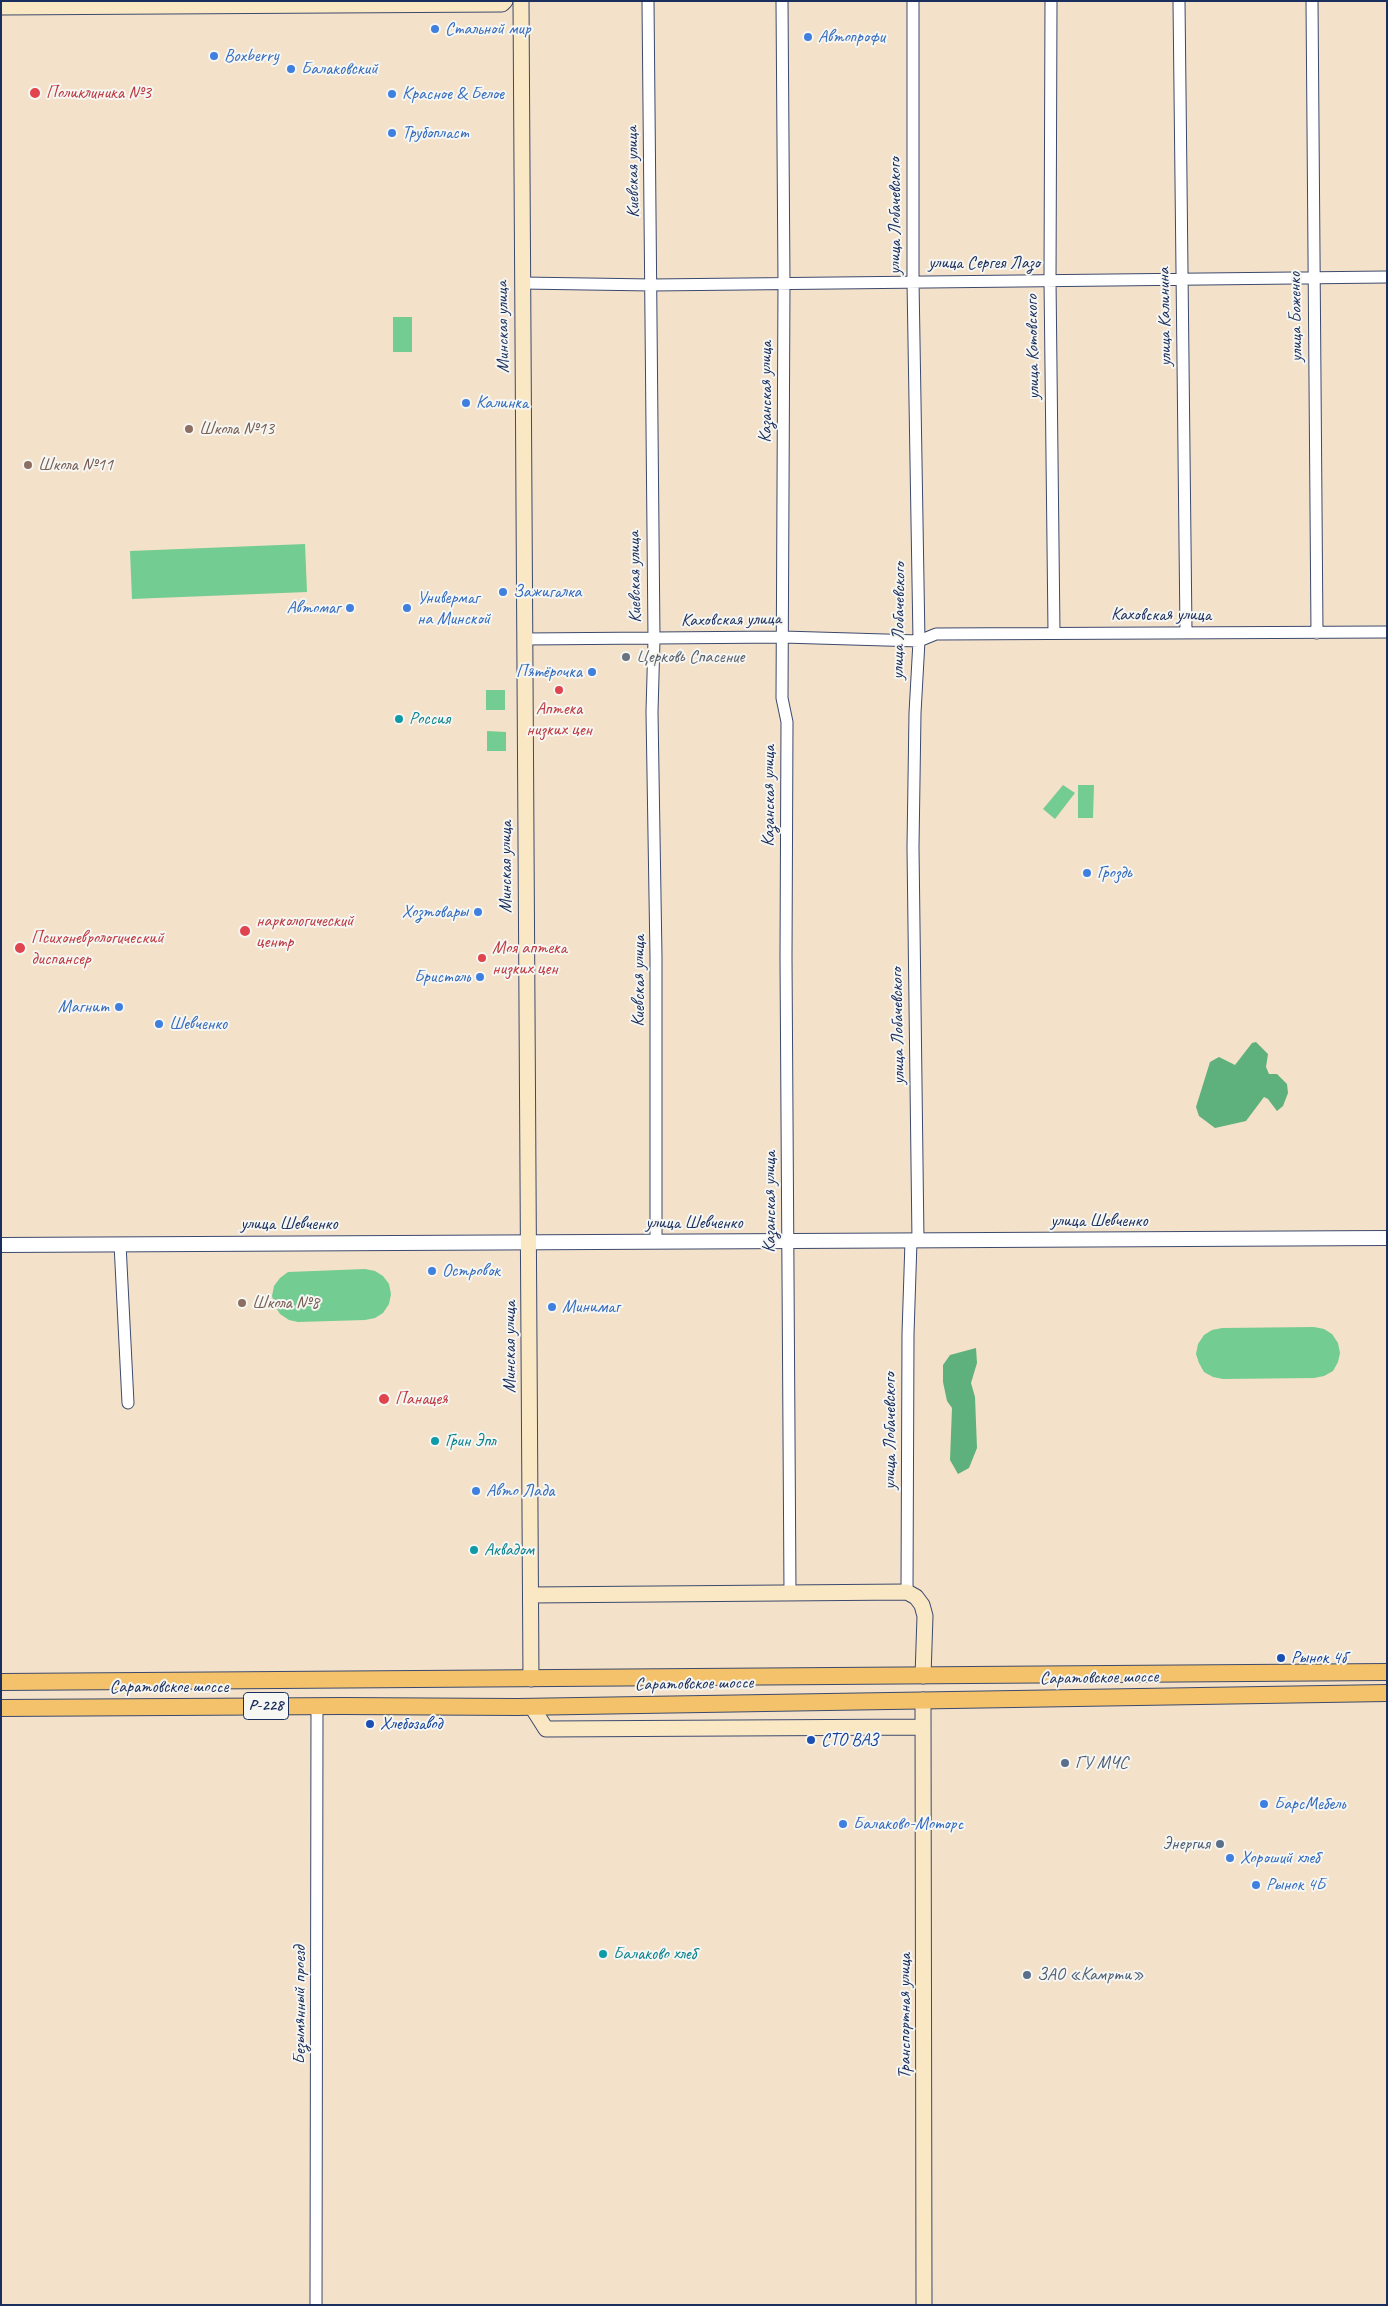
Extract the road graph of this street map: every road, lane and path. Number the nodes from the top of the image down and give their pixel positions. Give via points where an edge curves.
1 (505, 1) edge
2 (521, 1) edge
3 (648, 1) edge
4 (782, 1) edge
5 (913, 1) edge
6 (1051, 1) edge
7 (1180, 1) edge
8 (1312, 1) edge
9 (1, 6) edge
10 (1387, 276) edge
11 (1313, 277) junction
12 (1182, 278) junction
13 (1050, 280) junction
14 (912, 281) junction
15 (522, 283) junction
16 (784, 284) junction
17 (652, 285) junction
18 (919, 624) junction
19 (1054, 632) junction
20 (1186, 632) junction
21 (1387, 632) edge
22 (1317, 633) junction
23 (936, 634) junction
24 (783, 637) junction
25 (526, 639) junction
26 (654, 639) junction
27 (920, 641) junction
28 (1387, 1238) edge
29 (530, 1241) junction
30 (656, 1241) junction
31 (787, 1241) junction
32 (914, 1241) junction
33 (120, 1244) junction
34 (1, 1245) edge
35 (128, 1403) dead end
36 (790, 1592) junction
37 (907, 1592) junction
38 (531, 1594) junction
39 (1387, 1672) edge
40 (923, 1676) junction
41 (531, 1679) junction
42 (1, 1682) edge
43 (1387, 1693) edge
44 (923, 1700) junction
45 (317, 1706) junction
46 (532, 1707) junction
47 (1, 1708) edge
48 (923, 1727) junction
49 (316, 2305) edge
50 (924, 2305) edge

1 - 9 main road via 502,4
2 - 15 main road, Минская улица
3 - 17 street, Киевская улица
4 - 16 street, Казанская улица
5 - 14 street, улица Лобачевского
6 - 13 street, улица Котовского
7 - 12 street, улица Калинина
8 - 11 street, улица Боженко
10 - 11 street, улица Сергея Лазо
11 - 12 street, улица Сергея Лазо
11 - 22 street, улица Боженко
12 - 13 street, улица Сергея Лазо
12 - 20 street, улица Калинина
13 - 14 street, улица Сергея Лазо
13 - 19 street, улица Котовского
14 - 16 street, улица Сергея Лазо
14 - 18 street, улица Лобачевского
15 - 17 street, улица Сергея Лазо
15 - 25 main road, Минская улица
16 - 17 street, улица Сергея Лазо
16 - 24 street, Казанская улица
17 - 26 street, Киевская улица
18 - 23 street
18 - 27 street, улица Лобачевского
19 - 20 street, Каховская улица
19 - 23 street, Каховская улица
20 - 22 street, Каховская улица
21 - 22 street, Каховская улица
23 - 27 street, Каховская улица
24 - 26 street, Каховская улица
24 - 27 street, Каховская улица
24 - 31 street, Казанская улица via 782,698 787,722
25 - 26 street, Каховская улица
25 - 29 main road, Минская улица via 526,1048
26 - 30 street, Киевская улица
27 - 32 street, улица Лобачевского via 914,713
28 - 32 street, улица Шевченко
29 - 30 street, улица Шевченко
29 - 33 street, улица Шевченко
29 - 38 main road, Минская улица
30 - 31 street, улица Шевченко
31 - 32 street, улица Шевченко
31 - 36 street, Казанская улица
32 - 37 street, улица Лобачевского via 908,1334
33 - 34 street, улица Шевченко
33 - 35 street
36 - 37 main road
36 - 38 main road
37 - 40 main road via 922,1605 925,1616
38 - 41 main road, Минская улица
39 - 40 main road, Саратовское шоссе
40 - 41 main road, Саратовское шоссе
40 - 44 main road
41 - 42 main road, Саратовское шоссе
41 - 46 main road, Минская улица
43 - 44 main road, Саратовское шоссе
44 - 46 main road, Саратовское шоссе
44 - 48 main road, Транспортная улица
45 - 46 main road, Саратовское шоссе / Р-228
45 - 47 main road, Саратовское шоссе / Р-228
45 - 49 street, Безымянный проезд
46 - 48 main road via 546,1729
48 - 50 main road, Транспортная улица

